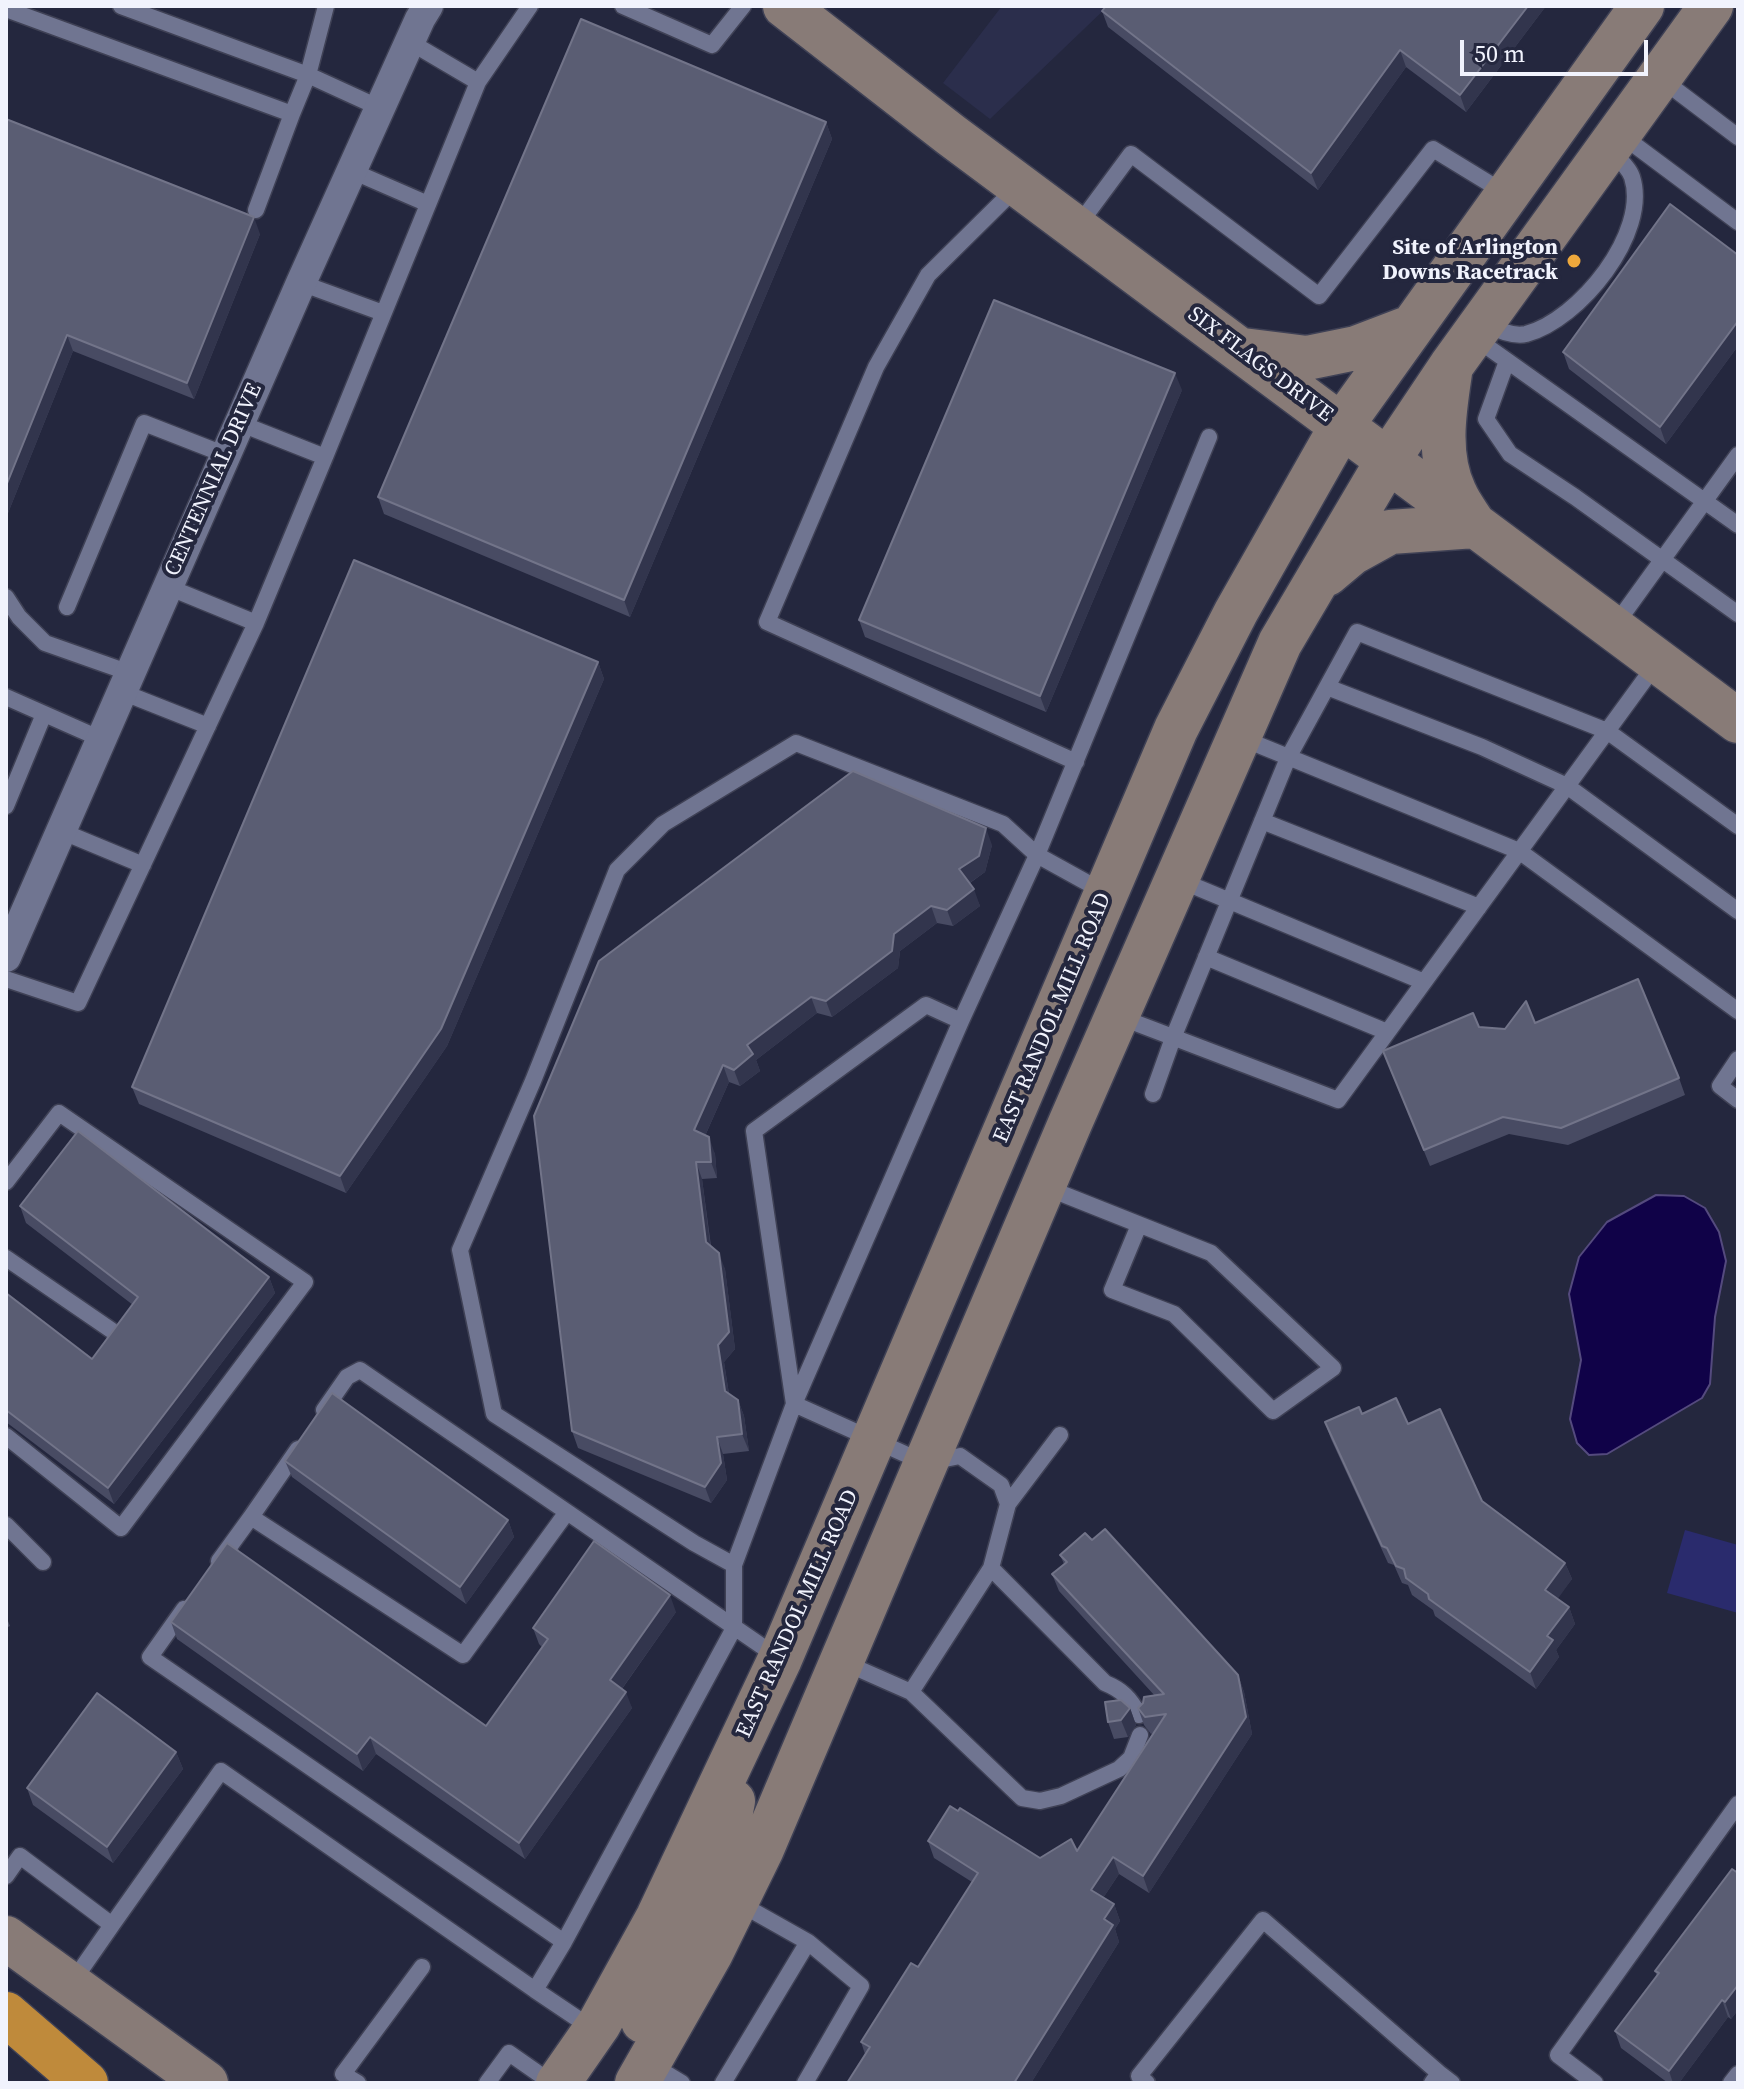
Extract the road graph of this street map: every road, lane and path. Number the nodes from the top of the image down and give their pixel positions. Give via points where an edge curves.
1 (121, 6) edge
2 (326, 6) edge
3 (428, 6) edge
4 (530, 6) edge
5 (623, 6) edge
6 (743, 6) edge
7 (785, 6) edge
8 (1642, 6) edge
9 (1711, 6) edge
10 (6, 9) edge
11 (410, 42) junction
12 (308, 75) junction
13 (1658, 77) junction
14 (478, 82) junction
15 (380, 108) junction
16 (292, 114) junction
17 (1738, 137) edge
18 (1613, 140) junction
19 (352, 171) junction
20 (1018, 186) junction
21 (1506, 194) junction
22 (428, 204) junction
23 (256, 210) dead end
24 (1738, 222) edge
25 (1076, 228) junction
26 (301, 283) junction
27 (383, 313) junction
28 (1411, 327) junction
29 (1468, 342) junction
30 (1240, 350) junction
31 (1507, 361) junction
32 (239, 423) junction
33 (1342, 425) junction
34 (1209, 437) dead end
35 (226, 455) junction
36 (1738, 455) edge
37 (325, 457) junction
38 (1388, 460) junction
39 (1705, 500) junction
40 (1738, 525) edge
41 (1475, 526) junction
42 (1663, 559) junction
43 (1313, 586) junction
44 (168, 587) junction
45 (6, 597) edge
46 (67, 607) dead end
47 (1738, 614) edge
48 (256, 623) junction
49 (1612, 629) junction
50 (1657, 662) junction
51 (126, 683) junction
52 (1327, 687) junction
53 (6, 697) edge
54 (44, 714) junction
55 (1738, 721) edge
56 (208, 726) junction
57 (1607, 731) junction
58 (1238, 736) junction
59 (101, 739) junction
60 (1288, 758) junction
61 (1076, 762) junction
62 (1567, 786) junction
63 (6, 806) edge
64 (1262, 821) junction
65 (1738, 826) edge
66 (61, 831) junction
67 (1519, 851) junction
68 (1037, 855) junction
69 (143, 865) junction
70 (1176, 878) junction
71 (1105, 893) junction
72 (1230, 900) junction
73 (1479, 907) junction
74 (1738, 911) edge
75 (6, 957) edge
76 (1206, 957) junction
77 (6, 979) edge
78 (1424, 982) junction
79 (1738, 1011) edge
80 (1117, 1015) junction
81 (961, 1021) junction
82 (1387, 1032) junction
83 (1173, 1038) junction
84 (1738, 1059) edge
85 (1153, 1094) dead end
86 (1738, 1100) edge
87 (1071, 1121) junction
88 (6, 1182) edge
89 (1043, 1186) junction
90 (1139, 1225) junction
91 (6, 1258) edge
92 (111, 1330) edge
93 (794, 1404) junction
94 (1060, 1435) dead end
95 (6, 1436) edge
96 (874, 1440) junction
97 (925, 1463) junction
98 (1008, 1504) junction
99 (567, 1512) junction
100 (251, 1517) junction
101 (6, 1525) edge
102 (43, 1562) dead end
103 (734, 1565) junction
104 (991, 1568) junction
105 (734, 1628) junction
106 (780, 1659) junction
107 (841, 1662) junction
108 (911, 1692) junction
109 (1139, 1715) edge
110 (1140, 1735) edge
111 (735, 1755) junction
112 (1738, 1804) edge
113 (6, 1876) edge
114 (736, 1902) junction
115 (112, 1925) junction
116 (6, 1938) edge
117 (564, 1942) junction
118 (808, 1942) junction
119 (422, 1967) dead end
120 (70, 1986) junction
121 (535, 1990) junction
122 (6, 2014) edge
123 (595, 2031) junction
124 (1738, 2074) edge
125 (656, 2076) edge
126 (1441, 2080) edge
127 (86, 2083) edge
128 (206, 2083) edge
129 (358, 2083) edge
130 (487, 2083) edge
131 (552, 2083) edge
132 (558, 2083) edge
133 (723, 2083) edge
134 (805, 2083) edge
135 (1147, 2083) edge
136 (1595, 2083) edge
137 (1731, 2083) edge

1 - 12 lane
2 - 12 lane
3 - 11 street, CENTENNIAL DRIVE
4 - 14 lane
5 - 6 lane via 712,45
7 - 20 main road, SIX FLAGS DRIVE
8 - 21 main road, EAST RANDOL MILL ROAD
9 - 13 main road
10 - 16 lane
11 - 14 lane
11 - 15 street, CENTENNIAL DRIVE
12 - 15 lane
12 - 16 lane
13 - 17 lane
13 - 18 main road
14 - 22 lane
15 - 19 street, CENTENNIAL DRIVE
16 - 23 lane
18 - 24 lane
18 - 29 main road
18 - 29 lane via 1632,174 1636,199 1621,250 1562,317 1524,335 1501,332
19 - 22 lane
19 - 26 street, CENTENNIAL DRIVE
20 - 25 main road, SIX FLAGS DRIVE
20 - 61 lane via 928,275 876,367 767,622
21 - 25 lane via 1433,149 1319,296 1131,154
21 - 28 main road, EAST RANDOL MILL ROAD
22 - 27 lane
25 - 30 main road, SIX FLAGS DRIVE
26 - 27 lane
26 - 32 street, CENTENNIAL DRIVE
27 - 37 lane
28 - 30 main road via 1356,348 1307,358
28 - 33 main road, EAST RANDOL MILL ROAD
29 - 31 lane
29 - 38 main road
29 - 41 main road via 1445,404 1443,452 1454,493
30 - 33 main road, SIX FLAGS DRIVE
31 - 39 lane
31 - 42 lane via 1486,419 1510,454
32 - 35 street, CENTENNIAL DRIVE
32 - 37 lane
33 - 38 main road, SIX FLAGS DRIVE
33 - 71 main road, EAST RANDOL MILL ROAD via 1176,729
34 - 61 lane
35 - 44 street, CENTENNIAL DRIVE
35 - 46 lane via 144,423
36 - 39 lane
37 - 48 lane
38 - 41 main road, SIX FLAGS DRIVE
38 - 43 main road
39 - 40 lane
39 - 42 lane
41 - 43 main road via 1390,532 1352,553
41 - 49 main road, SIX FLAGS DRIVE
42 - 47 lane
42 - 49 lane
43 - 58 main road via 1280,643
44 - 48 lane
44 - 51 street, CENTENNIAL DRIVE
45 - 51 lane via 45,643
48 - 56 lane
49 - 50 main road, SIX FLAGS DRIVE
50 - 55 main road, SIX FLAGS DRIVE
50 - 57 lane
51 - 56 lane
51 - 59 street, CENTENNIAL DRIVE
52 - 57 lane via 1357,632
52 - 60 lane
52 - 62 lane
53 - 54 lane
54 - 59 lane
54 - 63 lane
56 - 69 lane
57 - 62 lane
57 - 65 lane
58 - 60 lane
58 - 70 main road
59 - 66 street, CENTENNIAL DRIVE
60 - 64 lane
60 - 67 lane
61 - 68 lane
62 - 67 lane
62 - 74 lane
64 - 72 lane
64 - 73 lane
66 - 69 lane
66 - 75 street, CENTENNIAL DRIVE
67 - 73 lane
67 - 79 lane
68 - 71 lane
68 - 81 lane
68 - 103 lane via 1003,824 796,743 663,824 617,870 460,1250 494,1414
69 - 77 lane via 78,1003
70 - 72 lane
70 - 80 main road
71 - 87 main road via 1125,909 1126,928 1067,1058 1063,1087
71 - 96 main road, EAST RANDOL MILL ROAD
72 - 76 lane
72 - 78 lane
73 - 78 lane
76 - 82 lane
76 - 83 lane
78 - 82 lane
80 - 83 lane
80 - 87 main road
81 - 93 lane
81 - 93 lane via 926,1005 754,1131
82 - 83 lane via 1338,1100
83 - 85 lane
84 - 86 lane via 1720,1086
87 - 89 main road
88 - 95 lane via 59,1113 305,1282 121,1528
89 - 90 lane
89 - 97 main road
90 - 90 lane via 1211,1253 1333,1368 1273,1411 1174,1314 1112,1290
91 - 92 lane
93 - 96 lane
93 - 103 lane
94 - 98 lane
96 - 97 lane
96 - 106 main road, EAST RANDOL MILL ROAD
97 - 98 lane via 960,1456 1001,1485
97 - 107 main road
98 - 104 lane
99 - 100 lane via 463,1655
99 - 100 lane via 360,1370 347,1377
99 - 105 lane
100 - 117 lane via 150,1657
101 - 102 lane
103 - 105 lane
104 - 108 lane
104 - 109 lane via 1105,1683 1131,1699
105 - 106 lane
105 - 117 lane
106 - 111 main road, EAST RANDOL MILL ROAD
107 - 108 lane
107 - 114 main road
108 - 110 lane via 1022,1798 1061,1796 1119,1769 1131,1758
111 - 123 main road, EAST RANDOL MILL ROAD via 658,1917
111 - 125 main road via 735,1791 714,1878 644,2016 637,2045
112 - 136 lane via 1558,2055
113 - 115 lane via 20,1856
114 - 118 lane
114 - 125 main road
115 - 120 lane
115 - 121 lane via 221,1771
116 - 120 main road
117 - 121 lane
118 - 133 lane
118 - 134 lane via 861,1986
119 - 129 lane via 343,2074
120 - 128 main road
121 - 123 lane
122 - 127 highway
123 - 132 main road, EAST RANDOL MILL ROAD
124 - 137 lane
126 - 135 lane via 1263,1920 1139,2076
130 - 131 lane via 509,2053

